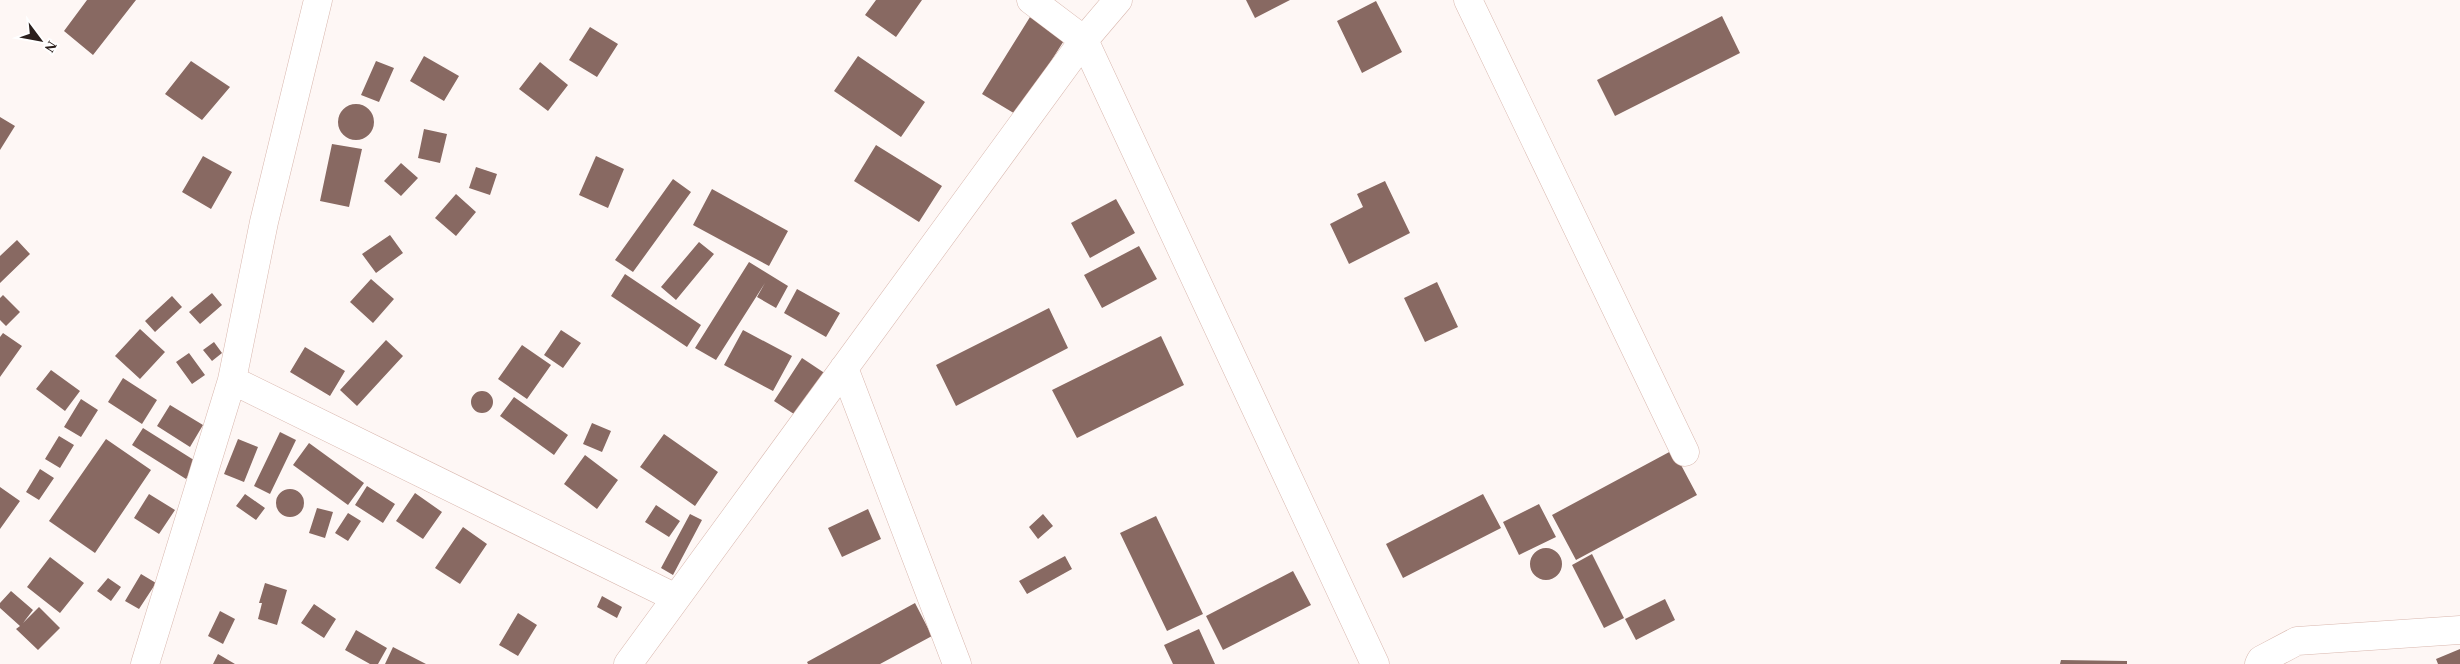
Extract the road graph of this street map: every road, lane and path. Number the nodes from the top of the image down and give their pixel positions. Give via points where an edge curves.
1 (318, 0) edge
2 (1032, 0) edge
3 (1118, 0) edge
4 (1468, 0) edge
5 (1084, 40) junction
6 (844, 368) junction
7 (232, 380) junction
8 (1684, 452) dead end
9 (676, 598) junction
10 (2460, 630) edge
11 (145, 664) edge
12 (628, 664) edge
13 (957, 664) edge
14 (1375, 664) edge
15 (2259, 664) edge

1 - 7 street via 264,222
2 - 5 street
3 - 5 street
4 - 8 street
5 - 6 street
5 - 14 street
6 - 9 street
6 - 13 street
7 - 9 street
7 - 11 street
9 - 12 street
10 - 15 street via 2297,641

